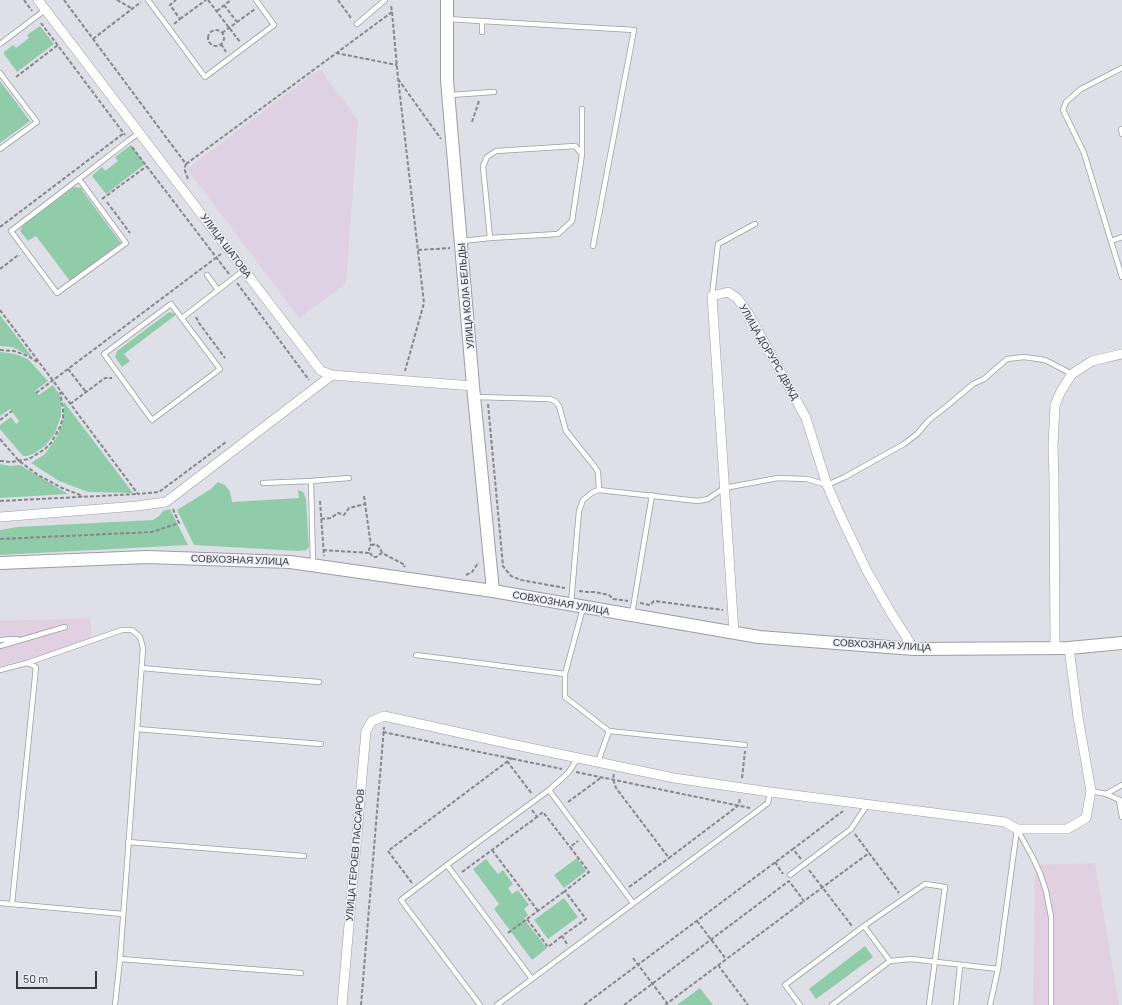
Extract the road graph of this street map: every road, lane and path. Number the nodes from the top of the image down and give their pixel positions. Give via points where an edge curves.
1 (24, 0) edge
2 (38, 0) edge
3 (64, 0) edge
4 (117, 0) edge
5 (144, 0) edge
6 (148, 0) edge
7 (176, 0) edge
8 (207, 0) edge
9 (231, 0) edge
10 (256, 0) edge
11 (338, 0) edge
12 (385, 0) edge
13 (389, 0) edge
14 (447, 0) edge
15 (224, 5) junction
16 (259, 5) junction
17 (133, 8) junction
18 (45, 10) junction
19 (216, 11) junction
20 (392, 12) junction
21 (36, 17) junction
22 (351, 18) dead end
23 (180, 19) junction
24 (447, 19) junction
25 (482, 21) junction
26 (237, 22) junction
27 (357, 24) dead end
28 (169, 28) junction
29 (229, 28) junction
30 (482, 32) dead end
31 (222, 33) junction
32 (93, 39) junction
33 (0, 44) edge
34 (58, 45) junction
35 (244, 48) junction
36 (336, 53) junction
37 (397, 65) junction
38 (1122, 68) edge
39 (0, 73) edge
40 (16, 77) dead end
41 (398, 78) junction
42 (494, 92) dead end
43 (481, 93) junction
44 (448, 95) junction
45 (582, 109) dead end
46 (472, 122) dead end
47 (124, 133) junction
48 (139, 133) junction
49 (128, 142) junction
50 (444, 143) dead end
51 (0, 149) edge
52 (582, 154) junction
53 (186, 164) junction
54 (146, 166) junction
55 (79, 179) junction
56 (189, 182) dead end
57 (104, 198) junction
58 (97, 203) junction
59 (755, 224) dead end
60 (0, 226) edge
61 (130, 233) dead end
62 (1122, 237) edge
63 (490, 238) junction
64 (1111, 241) junction
65 (457, 244) junction
66 (593, 246) dead end
67 (228, 249) junction
68 (418, 250) junction
69 (23, 256) dead end
70 (217, 257) junction
71 (0, 269) edge
72 (244, 270) junction
73 (207, 275) dead end
74 (1122, 277) edge
75 (233, 278) junction
76 (218, 290) junction
77 (712, 296) junction
78 (197, 314) dead end
79 (182, 318) junction
80 (0, 350) edge
81 (1122, 354) edge
82 (225, 358) dead end
83 (40, 363) dead end
84 (68, 369) junction
85 (398, 370) dead end
86 (1072, 374) junction
87 (332, 375) junction
88 (114, 379) dead end
89 (309, 380) dead end
90 (60, 390) dead end
91 (86, 392) junction
92 (474, 392) junction
93 (36, 393) dead end
94 (487, 397) junction
95 (70, 404) dead end
96 (12, 411) dead end
97 (0, 420) edge
98 (0, 439) edge
99 (0, 461) edge
100 (19, 461) junction
101 (349, 478) dead end
102 (311, 481) junction
103 (263, 484) dead end
104 (828, 484) junction
105 (724, 488) junction
106 (599, 490) junction
107 (138, 494) dead end
108 (652, 495) junction
109 (84, 496) junction
110 (364, 496) dead end
111 (320, 499) dead end
112 (169, 500) junction
113 (0, 501) edge
114 (365, 504) junction
115 (0, 517) edge
116 (321, 519) junction
117 (0, 539) edge
118 (371, 546) junction
119 (323, 550) junction
120 (382, 552) junction
121 (370, 553) junction
122 (324, 557) dead end
123 (0, 563) edge
124 (401, 563) dead end
125 (313, 565) junction
126 (503, 566) dead end
127 (493, 591) junction
128 (571, 604) junction
129 (584, 606) junction
130 (632, 615) junction
131 (65, 627) dead end
132 (734, 632) junction
133 (27, 639) junction
134 (0, 640) edge
135 (1122, 643) edge
136 (0, 646) edge
137 (1055, 648) junction
138 (1069, 648) junction
139 (914, 649) junction
140 (416, 656) dead end
141 (27, 663) junction
142 (142, 668) junction
143 (0, 670) edge
144 (565, 674) junction
145 (319, 682) dead end
146 (384, 716) junction
147 (137, 729) junction
148 (609, 731) junction
149 (321, 744) dead end
150 (745, 745) joint
151 (526, 747) junction
152 (578, 758) junction
153 (507, 761) junction
154 (598, 762) junction
155 (616, 765) junction
156 (602, 777) dead end
157 (741, 783) dead end
158 (1122, 785) edge
159 (549, 790) junction
160 (1091, 791) junction
161 (770, 792) junction
162 (1106, 794) junction
163 (536, 799) junction
164 (1120, 800) edge
165 (845, 802) junction
166 (867, 804) junction
167 (528, 805) junction
168 (739, 805) dead end
169 (562, 807) junction
170 (537, 817) junction
171 (1122, 817) edge
172 (851, 829) junction
173 (1017, 829) junction
174 (584, 837) junction
175 (128, 842) junction
176 (570, 847) junction
177 (793, 849) junction
178 (492, 850) junction
179 (868, 852) junction
180 (304, 856) dead end
181 (669, 858) junction
182 (775, 862) junction
183 (804, 864) junction
184 (447, 866) junction
185 (784, 875) dead end
186 (790, 875) dead end
187 (456, 877) junction
188 (822, 887) junction
189 (416, 889) junction
190 (565, 891) junction
191 (624, 891) junction
192 (903, 899) junction
193 (804, 901) junction
194 (0, 903) edge
195 (633, 903) junction
196 (12, 904) junction
197 (538, 911) junction
198 (123, 914) junction
199 (526, 919) junction
200 (697, 921) junction
201 (864, 926) junction
202 (857, 932) junction
203 (562, 936) junction
204 (501, 938) junction
205 (711, 940) junction
206 (572, 949) junction
207 (633, 958) dead end
208 (120, 959) junction
209 (726, 960) junction
210 (890, 961) junction
211 (934, 962) junction
212 (638, 965) junction
213 (718, 965) junction
214 (960, 966) junction
215 (998, 969) junction
216 (301, 973) dead end
217 (532, 979) junction
218 (652, 984) junction
219 (666, 1004) edge
220 (115, 1005) edge
221 (342, 1005) edge
222 (361, 1005) edge
223 (480, 1005) edge
224 (497, 1005) edge
225 (584, 1005) edge
226 (624, 1005) edge
227 (748, 1005) edge
228 (800, 1005) edge
229 (832, 1005) edge
230 (928, 1005) edge
231 (956, 1005) edge
232 (990, 1005) edge
233 (1051, 1005) edge

1 - 21 path
2 - 18 street, УЛИЦА ШАТОВА
3 - 32 path
4 - 17 path
5 - 17 path
6 - 28 lane
7 - 23 path via 170,5
8 - 19 path
8 - 23 path
9 - 15 path
10 - 16 lane
11 - 22 path
12 - 27 lane
13 - 20 path
14 - 24 main road, УЛИЦА КОЛА БЕЛЬДЫ
15 - 19 path
15 - 26 path
16 - 26 path
16 - 35 lane via 274,25
17 - 32 path
18 - 21 lane
18 - 48 street, УЛИЦА ШАТОВА
19 - 29 path
20 - 36 path
20 - 37 path
21 - 33 lane
21 - 34 path
23 - 28 path
24 - 25 lane
24 - 44 main road, УЛИЦА КОЛА БЕЛЬДЫ
25 - 30 lane
25 - 66 lane via 634,30
26 - 29 path
28 - 35 lane via 205,76
29 - 31 path
29 - 35 path
31 - 31 path via 216,30 210,34 210,44 221,44 224,40
32 - 53 path
34 - 40 path
34 - 47 path
36 - 37 path
36 - 53 path
37 - 41 path
38 - 64 lane via 1081,89 1066,102 1063,110 1084,153
39 - 51 lane via 37,122
41 - 50 path
41 - 68 path
42 - 43 lane
43 - 44 lane
43 - 46 path
44 - 65 main road, УЛИЦА КОЛА БЕЛЬДЫ
45 - 52 lane
47 - 49 path
47 - 60 path
48 - 49 lane
48 - 67 street, УЛИЦА ШАТОВА
49 - 54 path
49 - 55 lane
52 - 63 lane via 572,221 558,234
52 - 63 lane via 575,146 496,151 486,157 483,166
53 - 56 path via 185,171
54 - 57 path
54 - 70 path
55 - 58 lane
55 - 58 lane via 11,231 57,293 126,242
57 - 58 path
57 - 61 path
59 - 77 lane via 718,244
62 - 64 lane
63 - 65 lane
64 - 74 lane
65 - 68 path
65 - 92 main road, УЛИЦА КОЛА БЕЛЬДЫ
67 - 70 path
67 - 72 street, УЛИЦА ШАТОВА
68 - 85 path via 424,303 405,371
69 - 71 path via 17,256
70 - 75 path
70 - 84 path
72 - 75 lane
72 - 87 street, УЛИЦА ШАТОВА via 321,371
73 - 76 lane
75 - 76 lane
75 - 89 path
76 - 79 lane
77 - 104 street, УЛИЦА ДОРУРС ДВЖД via 728,292 737,298 748,312 806,418
77 - 105 street
78 - 82 path via 199,323
79 - 79 lane via 171,304 104,354 152,420 220,370
80 - 83 path via 14,351
81 - 86 street via 1092,362
84 - 91 path
84 - 93 path
86 - 104 lane via 1044,360 1024,357 1007,359 929,420 904,444
86 - 137 street via 1055,405
87 - 92 street, УЛИЦА ШАТОВА
87 - 112 street
88 - 91 path via 105,378
90 - 100 path via 63,418 57,435 45,450
91 - 95 path
92 - 94 lane
92 - 127 main road, УЛИЦА КОЛА БЕЛЬДЫ
94 - 106 lane via 555,401 559,406 566,431 598,472
94 - 126 path
96 - 97 path
98 - 100 path
99 - 100 path
100 - 109 path via 38,476
101 - 102 lane
102 - 103 lane
102 - 125 lane
104 - 105 lane via 807,479 778,478
104 - 139 street, УЛИЦА ДОРУРС ДВЖД via 867,570
105 - 108 lane via 708,499 698,500
105 - 132 street
106 - 108 lane
106 - 128 lane via 583,500 579,511
107 - 109 path
108 - 130 lane
109 - 113 path
110 - 114 path
111 - 116 path
112 - 115 street via 137,506
112 - 117 path via 180,523 152,532
114 - 116 path via 349,508 344,515 338,513 331,518
114 - 118 path
116 - 119 path
118 - 120 path via 378,545
118 - 121 path
119 - 121 path
119 - 122 path
120 - 121 path via 376,557
120 - 124 path
123 - 125 main road, СОВХОЗНАЯ УЛИЦА via 147,557
125 - 127 main road, СОВХОЗНАЯ УЛИЦА
127 - 128 main road, СОВХОЗНАЯ УЛИЦА
128 - 129 main road, СОВХОЗНАЯ УЛИЦА
129 - 130 main road, СОВХОЗНАЯ УЛИЦА
129 - 144 lane
130 - 132 main road, СОВХОЗНАЯ УЛИЦА
131 - 133 lane
132 - 139 main road, СОВХОЗНАЯ УЛИЦА via 759,637
133 - 134 lane
133 - 136 lane
135 - 138 main road, СОВХОЗНАЯ УЛИЦА
137 - 138 main road, СОВХОЗНАЯ УЛИЦА
137 - 139 main road, СОВХОЗНАЯ УЛИЦА
138 - 160 street
140 - 144 lane
141 - 142 lane via 122,630 132,630 140,637 143,648
141 - 143 lane
141 - 196 lane via 36,667
142 - 145 lane
142 - 147 lane
144 - 148 lane via 565,697
146 - 151 street
146 - 221 street, УЛИЦА ГЕРОЕВ ПАССАРОВ via 372,721 366,731
146 - 222 path
147 - 149 lane
147 - 175 lane
148 - 150 lane
148 - 154 lane
150 - 157 path
151 - 152 street
151 - 153 path
152 - 154 street
152 - 159 lane via 568,773
153 - 163 path
153 - 189 path via 388,851
154 - 155 street
155 - 161 street via 674,778
155 - 181 path via 616,788
156 - 169 path
158 - 162 lane
159 - 163 lane
159 - 169 lane
160 - 162 lane
160 - 173 street via 1086,818 1067,829
161 - 165 street
161 - 195 lane via 768,803
162 - 164 lane
163 - 167 lane
164 - 171 lane
165 - 166 street
165 - 177 path via 843,811
166 - 172 lane
166 - 173 street via 1005,822
167 - 170 path
167 - 184 lane
168 - 181 path
169 - 174 lane
170 - 176 path via 544,812
170 - 178 path
172 - 179 path
172 - 183 lane
173 - 215 lane
173 - 233 lane via 1040,873 1046,891 1051,917
174 - 176 path
174 - 191 lane
175 - 180 lane
175 - 198 lane
176 - 190 path via 589,872
177 - 182 path
177 - 183 path
178 - 187 path
178 - 197 path
179 - 188 path
179 - 192 path
181 - 191 path
182 - 185 path
182 - 200 path
183 - 186 lane
183 - 188 path
184 - 187 lane
184 - 189 lane
187 - 204 lane
188 - 193 path
188 - 202 path
189 - 223 lane via 401,900
190 - 197 path
190 - 203 path via 586,919
191 - 195 lane
192 - 201 lane
192 - 211 lane via 925,884 945,887
193 - 205 path via 789,881
193 - 209 path
194 - 196 lane
195 - 206 lane
196 - 198 lane
197 - 199 path
198 - 208 lane
199 - 203 path via 548,947
199 - 204 path
200 - 205 path
200 - 212 path
201 - 202 lane
201 - 210 lane
202 - 228 lane via 785,985
203 - 206 path
204 - 217 lane
205 - 209 path
205 - 218 path
206 - 217 lane
207 - 212 path
208 - 216 lane
208 - 220 lane
209 - 213 path
210 - 211 lane via 911,959
210 - 229 lane
211 - 214 lane
211 - 230 lane
212 - 218 path
212 - 225 path
213 - 219 path
213 - 227 path
214 - 215 lane
214 - 231 lane
215 - 232 lane
217 - 224 lane
218 - 219 path
218 - 226 path

